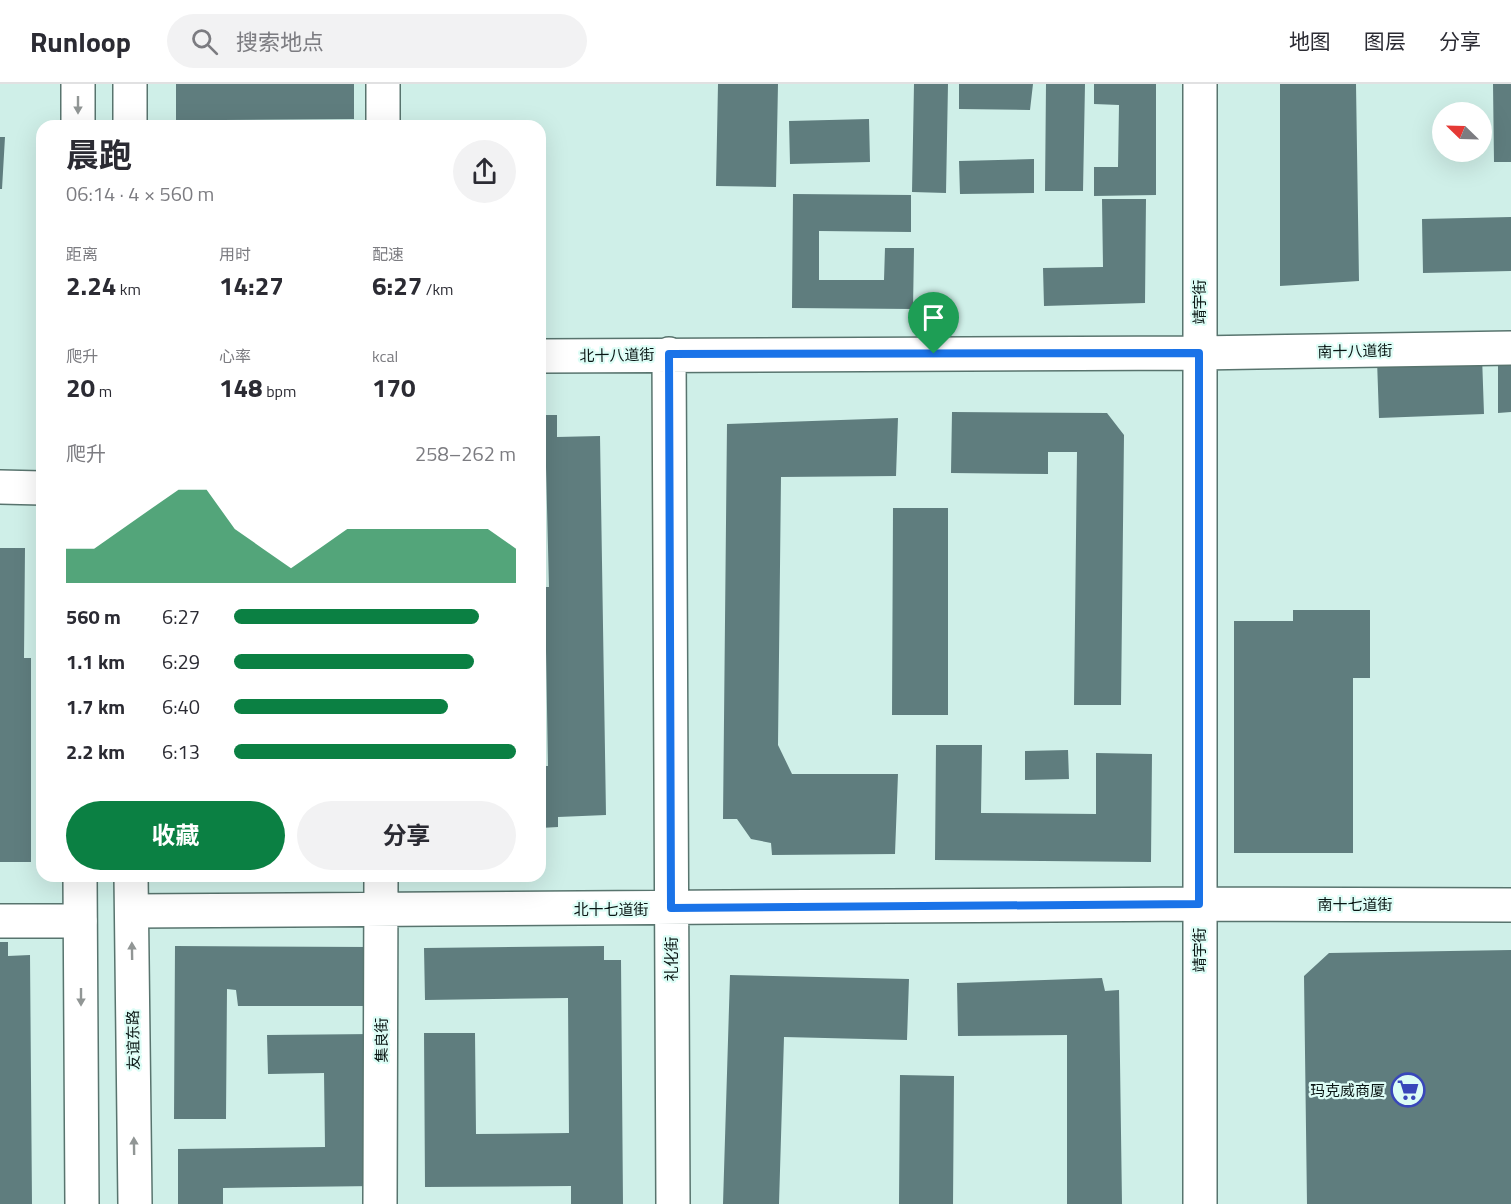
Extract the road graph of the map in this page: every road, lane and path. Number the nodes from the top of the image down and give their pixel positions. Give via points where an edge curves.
1 (78, 84) edge
2 (130, 84) edge
3 (383, 84) edge
4 (1200, 84) edge
5 (78, 120) edge
6 (130, 120) edge
7 (383, 120) edge
8 (1511, 348) edge
9 (1199, 353) junction
10 (669, 354) junction
11 (546, 356) edge
12 (0, 488) edge
13 (36, 488) edge
14 (80, 882) edge
15 (131, 882) edge
16 (381, 882) edge
17 (1199, 904) junction
18 (1511, 905) edge
19 (671, 908) junction
20 (381, 909) junction
21 (132, 911) junction
22 (0, 921) edge
23 (80, 921) junction
24 (82, 1204) edge
25 (135, 1204) edge
26 (380, 1204) edge
27 (673, 1204) edge
28 (1200, 1204) edge

1 -> 5 main road
2 - 6 main road
3 - 7 main road
4 - 9 main road, 靖宇街
8 - 9 main road, 南十八道街
9 - 10 main road, 北十八道街
9 - 17 main road, 靖宇街
10 - 11 main road, 北十八道街
10 - 19 main road, 礼化街
12 - 13 main road
14 - 23 main road
15 - 21 main road, 友谊东路
16 - 20 main road, 集良街
17 - 18 main road, 南十七道街
17 - 19 main road, 北十七道街
17 - 28 main road, 靖宇街
19 - 20 main road, 北十七道街
19 - 27 main road, 礼化街
20 - 21 main road, 北十七道街
20 - 26 main road, 集良街
25 -> 21 main road, 友谊东路
22 - 23 main road
23 -> 24 main road

